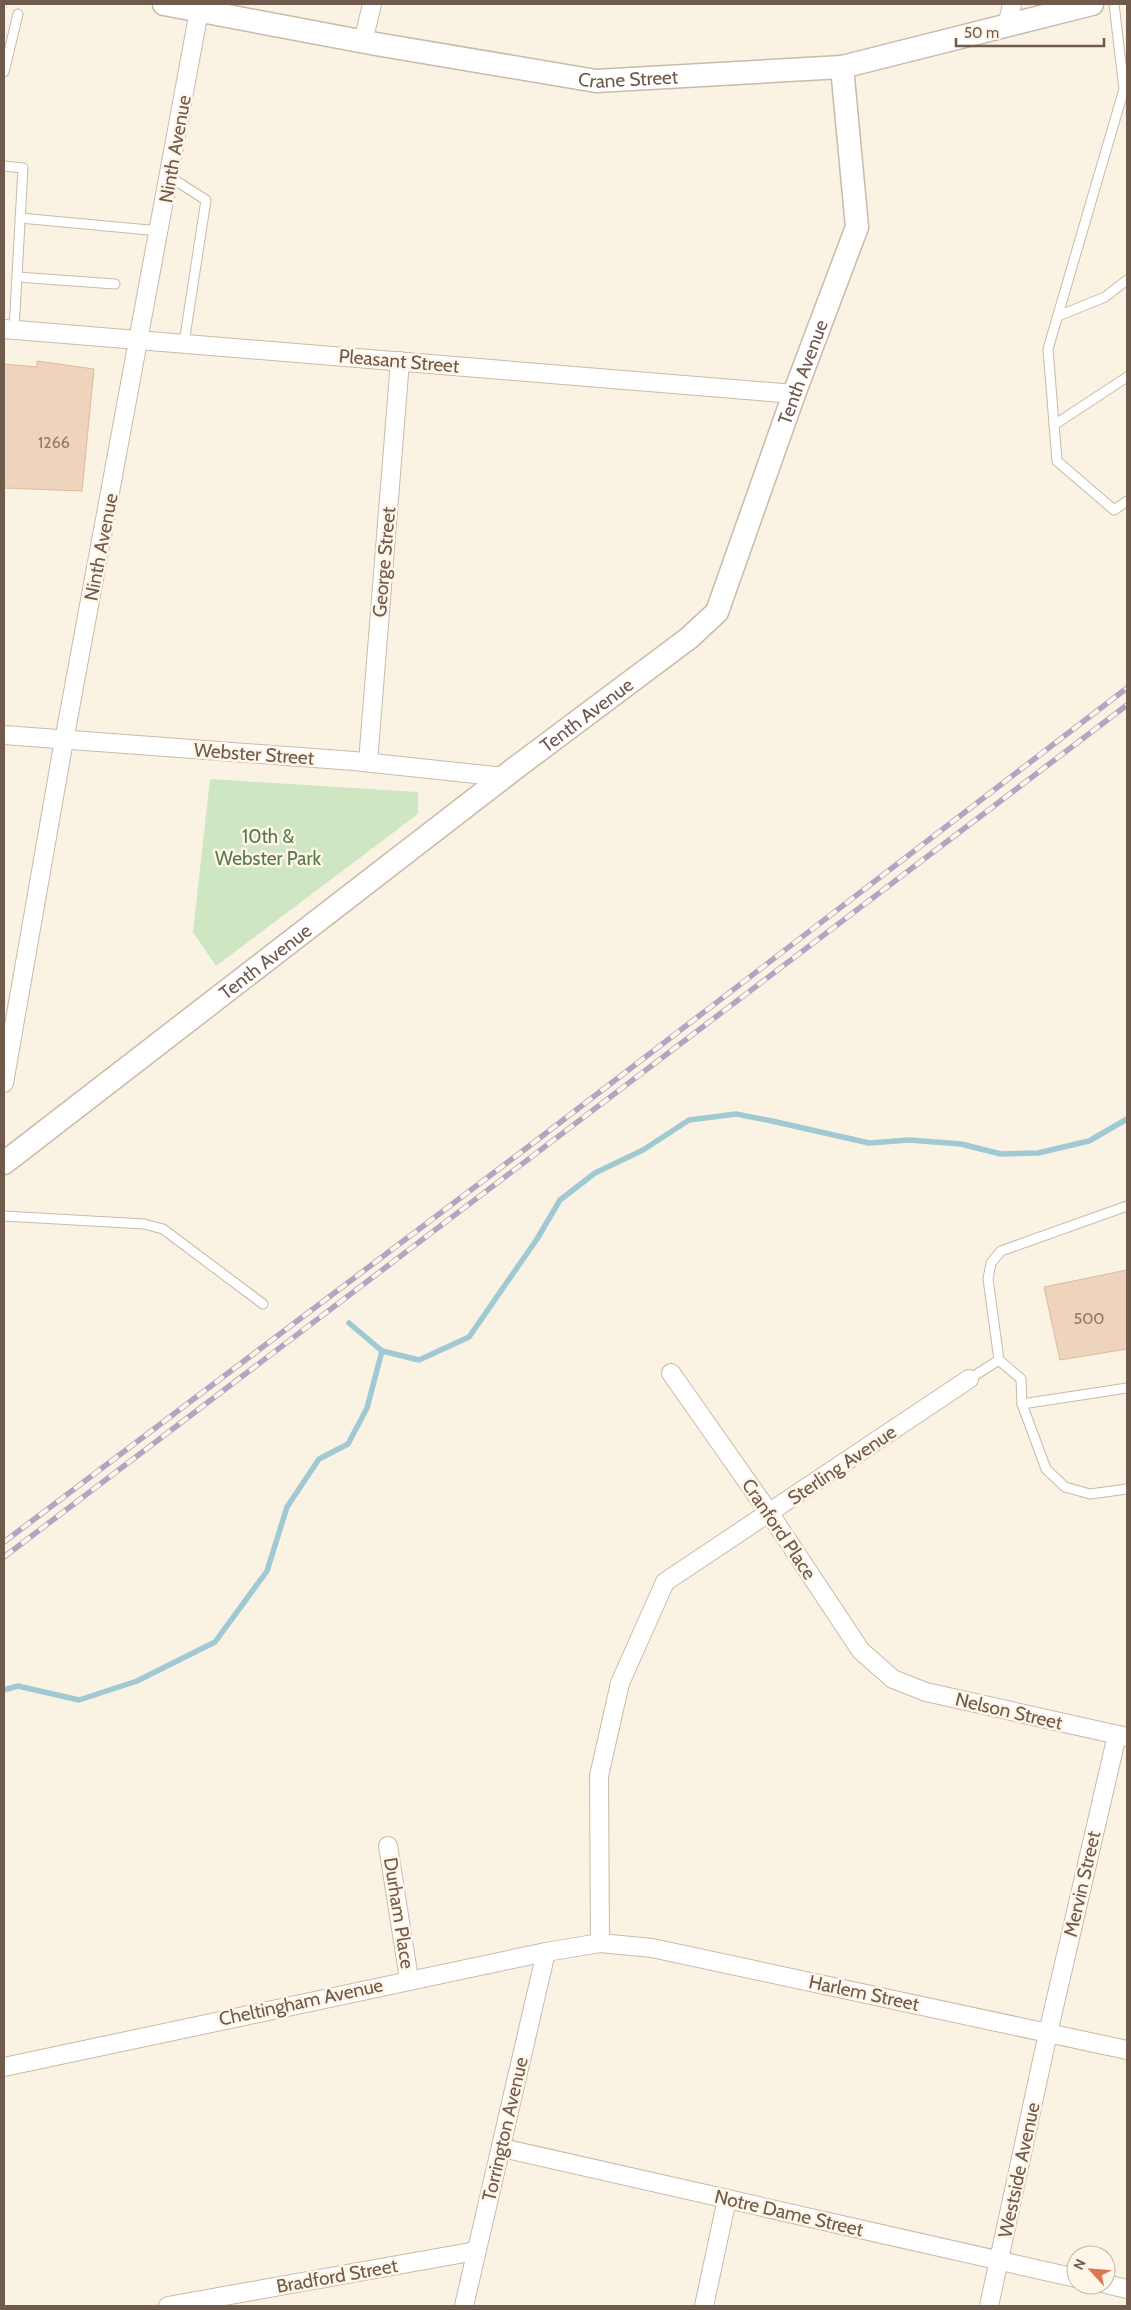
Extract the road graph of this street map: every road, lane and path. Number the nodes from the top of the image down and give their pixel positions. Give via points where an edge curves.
1 (164, 4) edge
2 (372, 4) edge
3 (1012, 4) edge
4 (1092, 4) edge
5 (1114, 4) edge
6 (200, 11) junction
7 (18, 14) dead end
8 (1007, 27) junction
9 (363, 42) junction
10 (842, 67) junction
11 (4, 72) edge
12 (1126, 90) edge
13 (4, 166) edge
14 (170, 177) junction
15 (20, 218) junction
16 (160, 231) junction
17 (17, 277) junction
18 (1127, 280) edge
19 (115, 284) dead end
20 (1058, 316) junction
21 (9, 330) edge
22 (140, 340) junction
23 (184, 344) junction
24 (400, 361) junction
25 (1127, 377) edge
26 (794, 394) junction
27 (1054, 426) junction
28 (1127, 500) edge
29 (4, 735) edge
30 (65, 740) junction
31 (368, 762) junction
32 (504, 777) junction
33 (4, 1083) edge
34 (4, 1163) edge
35 (1127, 1206) edge
36 (4, 1216) edge
37 (263, 1304) dead end
38 (999, 1360) junction
39 (671, 1373) dead end
40 (968, 1380) joint
41 (1127, 1388) edge
42 (1022, 1404) junction
43 (1127, 1489) edge
44 (770, 1514) junction
45 (893, 1679) joint
46 (1122, 1736) edge
47 (388, 1846) dead end
48 (600, 1943) junction
49 (546, 1952) junction
50 (409, 1979) junction
51 (1048, 2033) junction
52 (1127, 2050) edge
53 (4, 2067) edge
54 (502, 2148) junction
55 (727, 2198) junction
56 (476, 2250) junction
57 (999, 2262) junction
58 (1066, 2276) edge
59 (168, 2306) edge
60 (464, 2306) edge
61 (704, 2306) edge
62 (989, 2306) edge

1 - 6 street, Crane Street
2 - 9 street
3 - 8 street
4 - 8 street, Crane Street
5 - 12 lane
6 - 9 street, Crane Street
6 - 14 street, Ninth Avenue
7 - 11 lane
8 - 10 street, Crane Street
9 - 10 street, Crane Street via 596,81
10 - 26 street, Tenth Avenue via 857,227
12 - 20 lane
13 - 15 lane via 23,168
14 - 16 street, Ninth Avenue
14 - 23 lane via 206,200
15 - 16 lane
15 - 17 lane
16 - 22 street, Ninth Avenue
17 - 19 lane
17 - 21 lane
18 - 20 lane via 1105,297
20 - 27 lane via 1048,349
21 - 22 street, Pleasant Street
22 - 23 street, Pleasant Street
22 - 30 street, Ninth Avenue
23 - 24 street, Pleasant Street
24 - 26 street, Pleasant Street
24 - 31 street, George Street
25 - 27 lane
26 - 32 street, Tenth Avenue via 717,612 689,638
27 - 28 lane via 1057,461 1114,510
29 - 30 street, Webster Street
30 - 31 street, Webster Street
30 - 33 street, Ninth Avenue
31 - 32 street, Webster Street
32 - 34 street, Tenth Avenue
35 - 38 lane via 1001,1251 991,1263 988,1279
36 - 37 lane via 144,1224 163,1230
38 - 40 lane
38 - 42 lane via 1021,1379
39 - 44 street, Cranford Place
40 - 44 street, Sterling Avenue
41 - 42 lane
42 - 43 lane via 1046,1469 1066,1487 1090,1494
44 - 45 street, Cranford Place via 861,1651
44 - 48 street, Sterling Avenue via 665,1582 620,1684 598,1776
45 - 46 street, Nelson Street via 926,1692
46 - 51 street, Mervin Street
47 - 50 street, Durham Place
48 - 49 street, Cheltingham Avenue
48 - 51 street, Harlem Street via 652,1948
49 - 50 street, Cheltingham Avenue
49 - 54 street, Torrington Avenue
50 - 53 street, Cheltingham Avenue
51 - 52 street, Harlem Street
51 - 57 street, Westside Avenue
54 - 55 street, Notre Dame Street
54 - 56 street, Torrington Avenue
55 - 57 street, Notre Dame Street
55 - 61 street
56 - 59 street, Bradford Street
56 - 60 street, Torrington Avenue
57 - 58 street, Notre Dame Street
57 - 62 street, Westside Avenue

